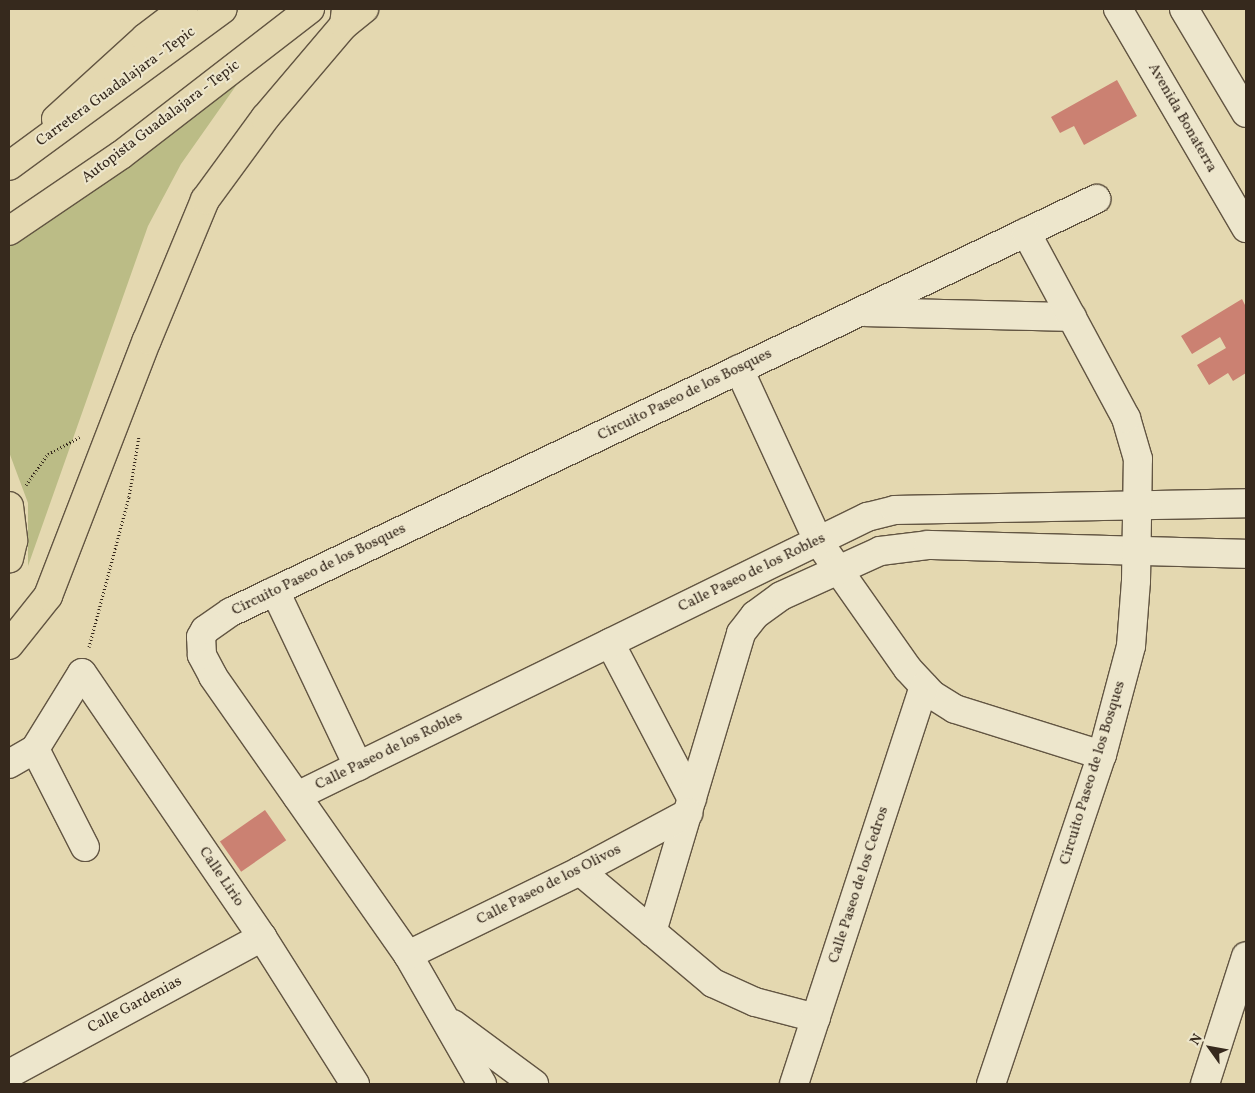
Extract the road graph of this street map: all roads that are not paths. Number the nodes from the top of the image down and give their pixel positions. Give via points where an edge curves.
1 (183, 9) edge
2 (223, 9) edge
3 (310, 9) edge
4 (1118, 9) edge
5 (1184, 9) edge
6 (351, 14) edge
7 (1246, 113) edge
8 (9, 164) edge
9 (1096, 199) dead end
10 (1246, 228) edge
11 (9, 231) edge
12 (1026, 232) junction
13 (860, 312) junction
14 (1072, 318) junction
15 (739, 369) junction
16 (1246, 503) edge
17 (1137, 506) junction
18 (9, 507) edge
19 (818, 541) junction
20 (1136, 550) junction
21 (1246, 554) edge
22 (9, 560) edge
23 (837, 569) junction
24 (276, 591) junction
25 (610, 643) junction
26 (9, 645) edge
27 (924, 687) junction
28 (35, 749) junction
29 (1102, 755) junction
30 (9, 764) edge
31 (358, 766) junction
32 (296, 796) junction
33 (690, 806) junction
34 (85, 847) dead end
35 (580, 871) junction
36 (652, 932) junction
37 (262, 937) junction
38 (408, 955) junction
39 (1246, 956) edge
40 (816, 1018) junction
41 (449, 1021) junction
42 (1235, 1026) edge
43 (9, 1074) edge
44 (355, 1084) edge
45 (482, 1084) edge
46 (534, 1084) edge
47 (794, 1084) edge
48 (991, 1084) edge
49 (1205, 1084) edge

1 - 8 main road via 145,38
2 - 8 main road, Carretera Guadalajara - Tepic
3 - 11 main road, Autopista Guadalajara - Tepic via 121,154
4 - 10 street, Avenida Bonaterra
5 - 7 street
6 - 26 main road via 265,118 206,200 48,596
9 - 12 street, Circuito Paseo de los Bosques
12 - 13 street, Circuito Paseo de los Bosques
12 - 14 street, Circuito Paseo de los Bosques
13 - 14 street, Circuito Paseo de los Bosques
13 - 15 street, Circuito Paseo de los Bosques
14 - 17 street, Circuito Paseo de los Bosques via 1126,418 1138,459
15 - 19 street
15 - 24 street, Circuito Paseo de los Bosques
16 - 17 street, Calle Paseo de los Robles
17 - 19 street, Calle Paseo de los Robles via 895,510 867,517
17 - 20 street, Circuito Paseo de los Bosques
18 - 22 main road via 13,541
19 - 23 street
19 - 25 street, Calle Paseo de los Robles
20 - 21 street
20 - 23 street via 928,545 880,551
20 - 29 street, Circuito Paseo de los Bosques via 1131,646
23 - 27 street
23 - 33 street via 781,596 755,615 741,634
24 - 31 street
24 - 32 street, Circuito Paseo de los Bosques via 210,623 200,646 213,676
25 - 31 street, Calle Paseo de los Robles
25 - 33 street
27 - 29 street via 955,710
27 - 40 street, Calle Paseo de los Cedros
28 - 30 street
28 - 34 street
28 - 37 street, Calle Lirio via 82,674
29 - 48 street, Circuito Paseo de los Bosques
31 - 32 street, Calle Paseo de los Robles
32 - 38 street, Circuito Paseo de los Bosques
33 - 35 street, Calle Paseo de los Olivos
33 - 36 street
35 - 36 street
35 - 38 street, Calle Paseo de los Olivos
36 - 40 street via 734,995
37 - 43 street, Calle Gardenias
37 - 44 street, Calle Lirio
38 - 41 street, Circuito Paseo de los Bosques
39 - 42 street
40 - 47 street, Calle Paseo de los Cedros
41 - 45 street, Circuito Paseo de los Bosques
41 - 46 street, Circuito Paseo de los Bosques
42 - 49 street

